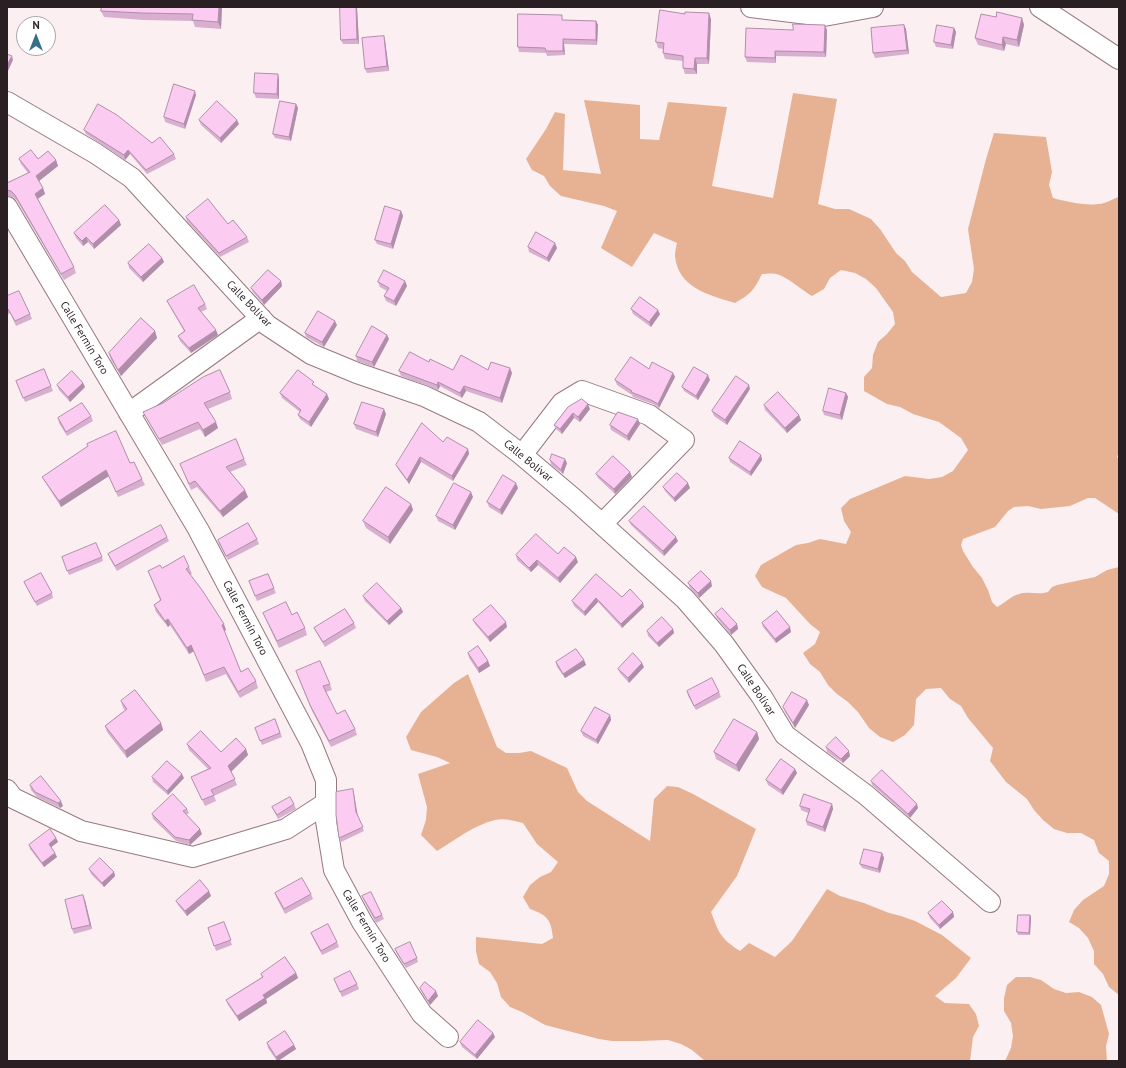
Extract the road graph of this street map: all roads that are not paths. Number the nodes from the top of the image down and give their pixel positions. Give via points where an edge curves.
1 (751, 7) edge
2 (873, 7) edge
3 (1040, 7) edge
4 (1119, 59) edge
5 (7, 102) edge
6 (7, 207) edge
7 (261, 318) junction
8 (129, 413) junction
9 (522, 455) junction
10 (602, 524) junction
11 (7, 790) edge
12 (326, 803) junction
13 (990, 902) dead end
14 (448, 1037) dead end

1 - 2 street via 824,16
3 - 4 street
5 - 7 street, Calle Bolívar via 95,153 132,178
6 - 8 street, Calle Fermín Toro
7 - 8 street
7 - 9 street, Calle Bolívar via 267,325 311,354 424,396 479,422
8 - 12 street, Calle Fermín Toro via 198,529 311,743 326,780
9 - 10 street, Calle Bolívar
9 - 10 street via 562,403 582,392 649,415 684,440
10 - 13 street, Calle Bolívar via 685,599 724,644 762,697 785,735 866,795
11 - 12 street via 13,798 81,831 193,858 286,829
12 - 14 street, Calle Fermín Toro via 326,821 334,870 362,922 422,1014

